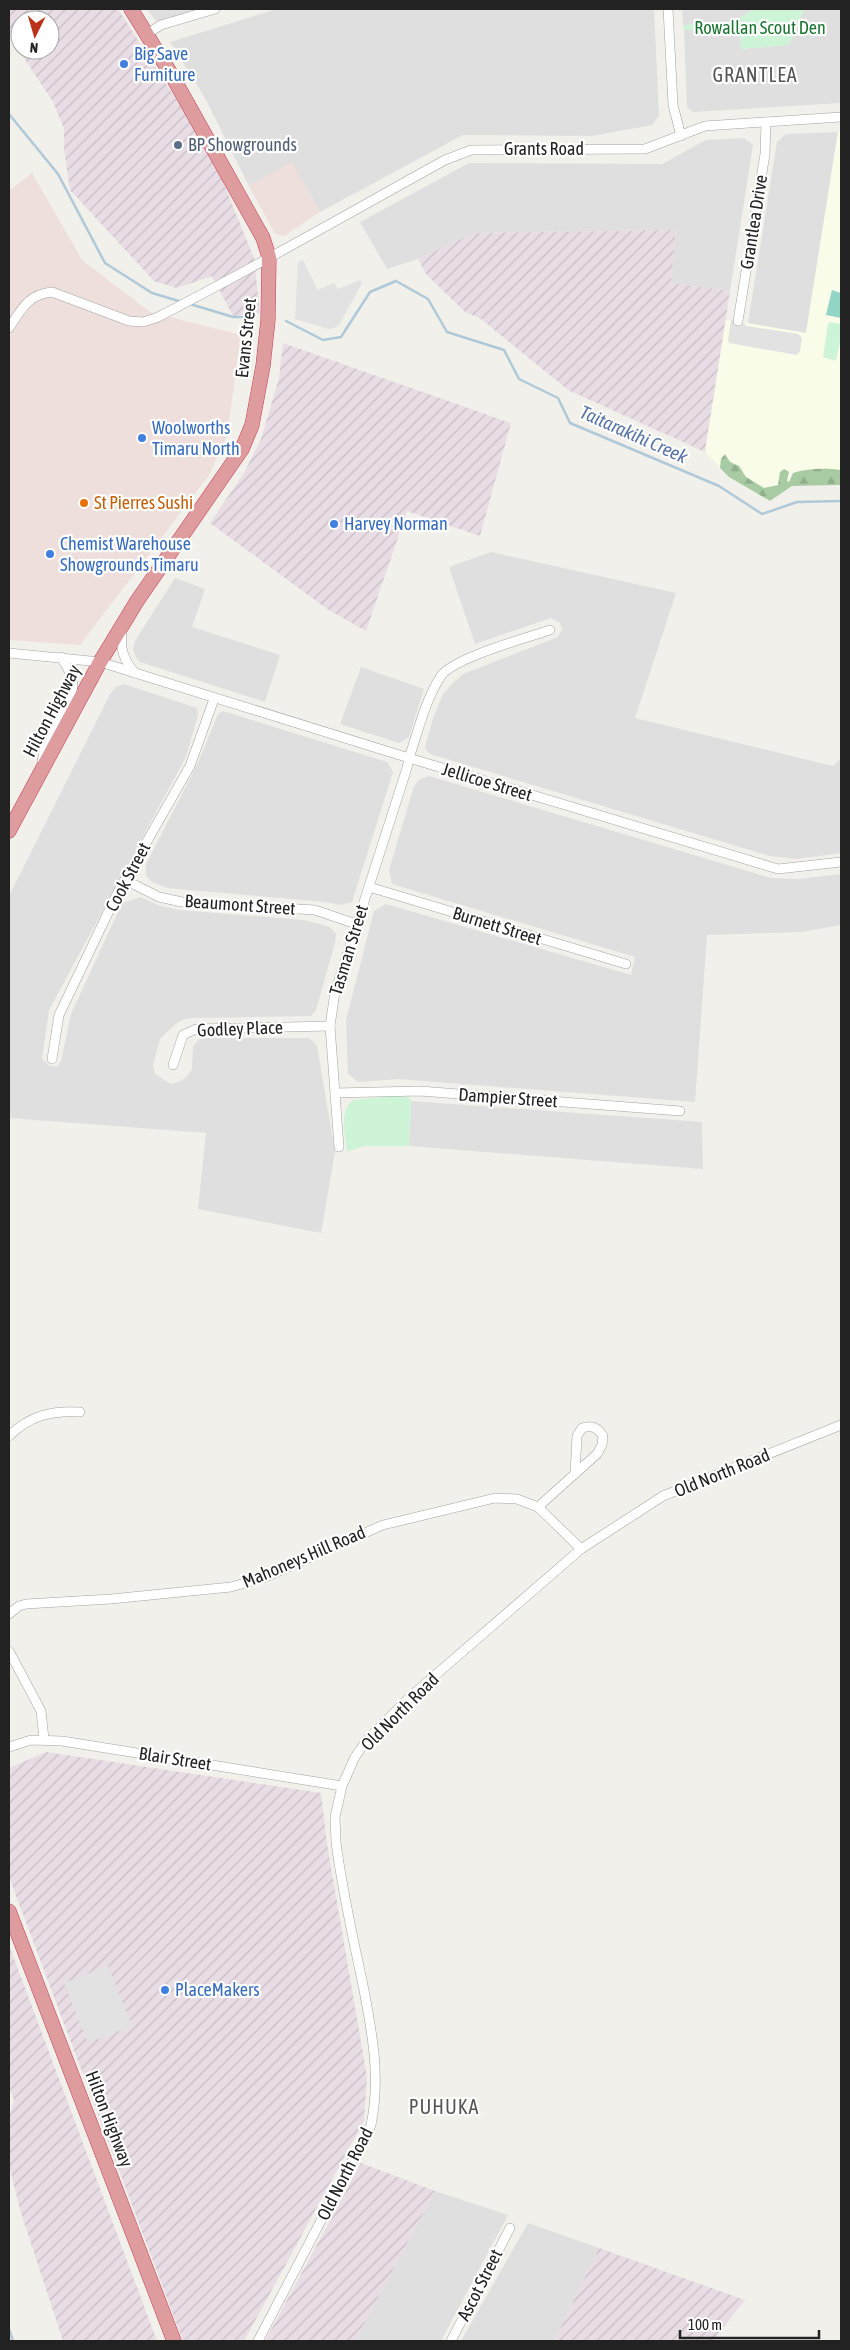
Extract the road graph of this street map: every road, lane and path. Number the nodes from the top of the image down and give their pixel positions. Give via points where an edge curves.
1 (131, 9) edge
2 (215, 9) edge
3 (668, 9) edge
4 (147, 34) junction
5 (841, 117) edge
6 (766, 122) junction
7 (681, 136) junction
8 (269, 257) junction
9 (738, 321) dead end
10 (9, 328) edge
11 (122, 625) junction
12 (550, 630) dead end
13 (9, 653) edge
14 (61, 657) junction
15 (100, 662) junction
16 (137, 674) junction
17 (214, 699) junction
18 (408, 758) junction
19 (40, 772) junction
20 (9, 831) edge
21 (841, 862) edge
22 (125, 880) junction
23 (369, 887) junction
24 (356, 924) junction
25 (626, 964) dead end
26 (330, 1026) junction
27 (52, 1060) dead end
28 (173, 1065) dead end
29 (335, 1093) junction
30 (680, 1111) dead end
31 (339, 1147) dead end
32 (80, 1412) dead end
33 (841, 1425) edge
34 (9, 1436) edge
35 (575, 1474) junction
36 (538, 1507) junction
37 (581, 1549) junction
38 (9, 1614) edge
39 (9, 1651) edge
40 (44, 1739) junction
41 (9, 1747) edge
42 (342, 1786) junction
43 (9, 1911) edge
44 (510, 2228) dead end
45 (174, 2341) edge
46 (258, 2341) edge
47 (451, 2341) edge

1 - 4 highway, Evans Street
2 - 4 street via 161,25
3 - 7 street via 673,105
4 - 8 highway, Evans Street via 262,236
5 - 6 street, Grants Road
6 - 7 street, Grants Road via 705,126
6 - 9 street, Grantlea Drive via 766,145
7 - 8 street, Grants Road via 644,149 471,150 445,160
8 - 10 street, Grants Road via 210,291 143,322 129,321 52,292 28,300
8 - 11 highway, Evans Street via 266,346 249,432 242,449
11 - 15 highway, Evans Street
11 - 16 street via 122,653
12 - 18 street, Tasman Street via 456,663 442,674 432,692
13 - 14 street, Jellicoe Street
14 - 15 street, Jellicoe Street
14 - 19 street via 74,684 47,737
15 - 16 street, Jellicoe Street
15 - 19 highway, Hilton Highway
16 - 17 street, Jellicoe Street
17 - 18 street, Jellicoe Street
17 - 22 street, Cook Street via 190,766
18 - 21 street, Jellicoe Street via 778,869
18 - 23 street, Tasman Street
19 - 20 highway, Hilton Highway
22 - 24 street, Beaumont Street via 159,897 182,902 315,910
22 - 27 street, Cook Street via 59,1015
23 - 24 street, Tasman Street
23 - 25 street, Burnett Street
24 - 26 street, Tasman Street via 338,979
26 - 28 street, Godley Place via 196,1029 182,1035
26 - 29 street, Tasman Street
29 - 30 street, Dampier Street via 420,1091
29 - 31 street, Tasman Street
32 - 34 street via 56,1411 38,1416 20,1425
33 - 37 street, Old North Road via 663,1496
35 - 35 street via 577,1436 582,1428 590,1425 598,1428 603,1436 602,1445
35 - 36 street
36 - 37 street, Mahoneys Hill Road
36 - 38 street, Mahoneys Hill Road via 516,1499 495,1498 397,1520 266,1576 231,1587 26,1604
37 - 42 street, Old North Road via 388,1718 355,1757
39 - 40 street via 41,1711
40 - 41 street, Blair Street
40 - 42 street, Blair Street
42 - 46 street, Old North Road via 335,1817 336,1842 373,2036 376,2102 371,2125
43 - 45 highway, Hilton Highway
44 - 47 street, Ascot Street

